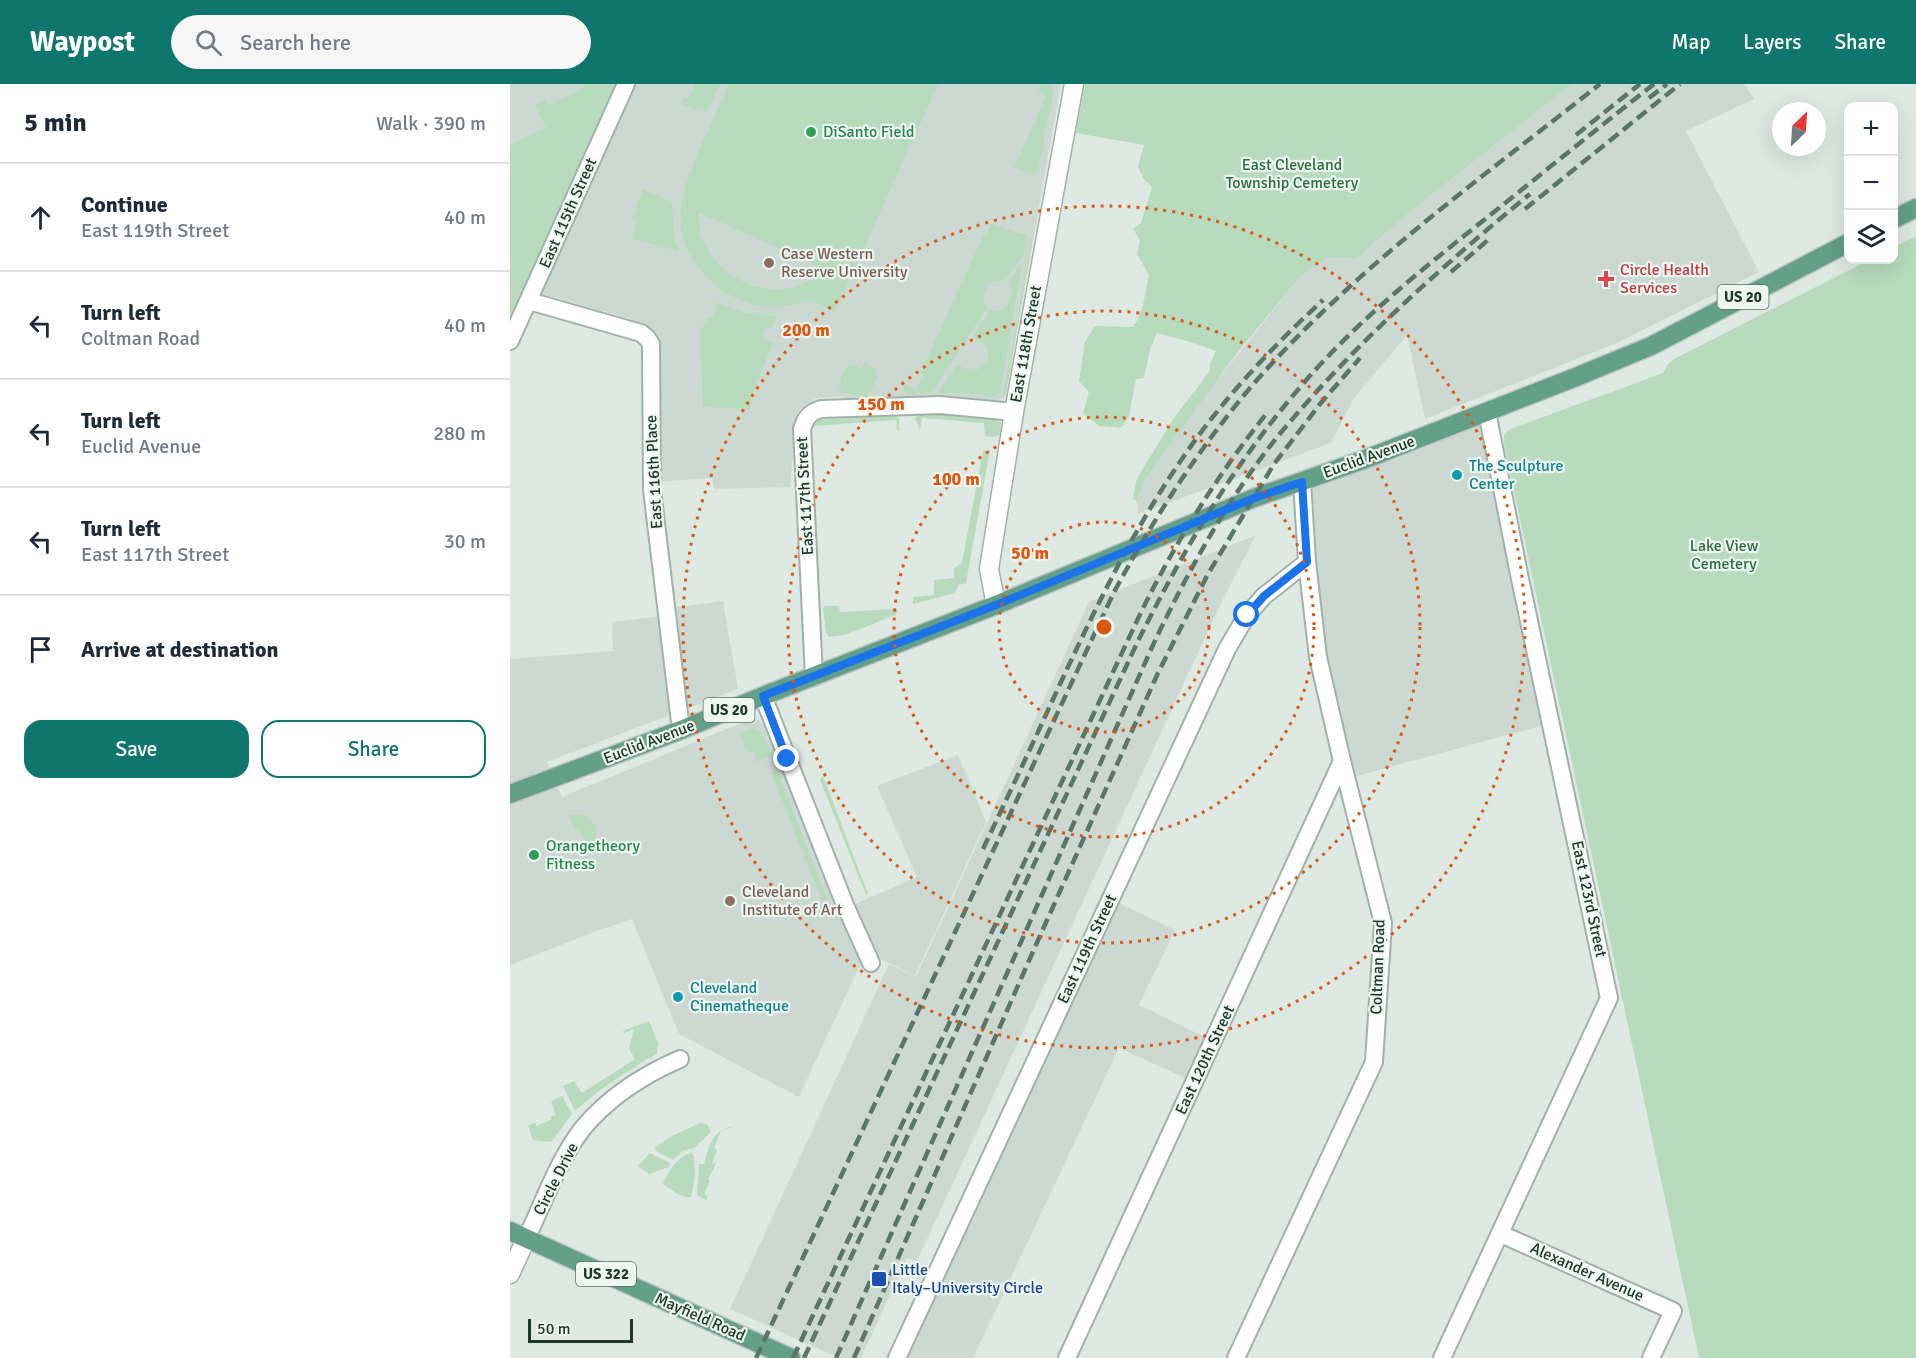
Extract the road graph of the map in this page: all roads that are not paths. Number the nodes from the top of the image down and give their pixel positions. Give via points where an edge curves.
1 (626, 84) edge
2 (1074, 84) edge
3 (1916, 208) edge
4 (1898, 217) edge
5 (1844, 245) edge
6 (529, 301) junction
7 (510, 341) edge
8 (1014, 412) junction
9 (1487, 412) junction
10 (1302, 482) junction
11 (1307, 562) junction
12 (996, 605) junction
13 (814, 677) junction
14 (763, 696) junction
15 (681, 730) junction
16 (1342, 761) junction
17 (510, 794) edge
18 (872, 963) dead end
19 (680, 1059) dead end
20 (1501, 1234) junction
21 (518, 1235) edge
22 (510, 1274) edge
23 (791, 1358) edge
24 (897, 1358) edge
25 (1067, 1358) edge
26 (1236, 1358) edge
27 (1442, 1358) edge
28 (1651, 1358) edge

1 - 6 street, East 115th Street
2 - 8 street, East 118th Street
3 - 4 main road
5 - 9 main road, Euclid Avenue / US 20 via 1651,346
6 - 7 street, East 115th Street
6 - 15 street, East 116th Place via 641,333 651,344 652,490
8 - 12 street, East 118th Street via 989,569
8 - 13 street, East 117th Street via 940,405 821,409 805,419 802,429
9 - 10 main road, Euclid Avenue / US 20
9 - 20 street, East 123rd Street via 1610,998
10 - 11 street, Coltman Road
10 - 12 main road, Euclid Avenue / US 20
11 - 16 street, Coltman Road via 1318,657
11 - 24 street, East 119th Street via 1264,596 1247,615 1227,649
12 - 13 main road, Euclid Avenue / US 20
13 - 14 main road, Euclid Avenue / US 20
14 - 15 main road, Euclid Avenue / US 20
14 - 18 street via 845,905
15 - 17 main road, Euclid Avenue / US 20
16 - 25 street, East 120th Street
16 - 26 street, Coltman Road via 1383,923 1374,1062
19 - 21 street, Circle Drive via 617,1096 583,1129
20 - 27 street, East 123rd Street
20 - 28 street, Alexander Avenue via 1673,1311
21 - 22 street, Circle Drive
21 - 23 main road, Mayfield Road / US 322

